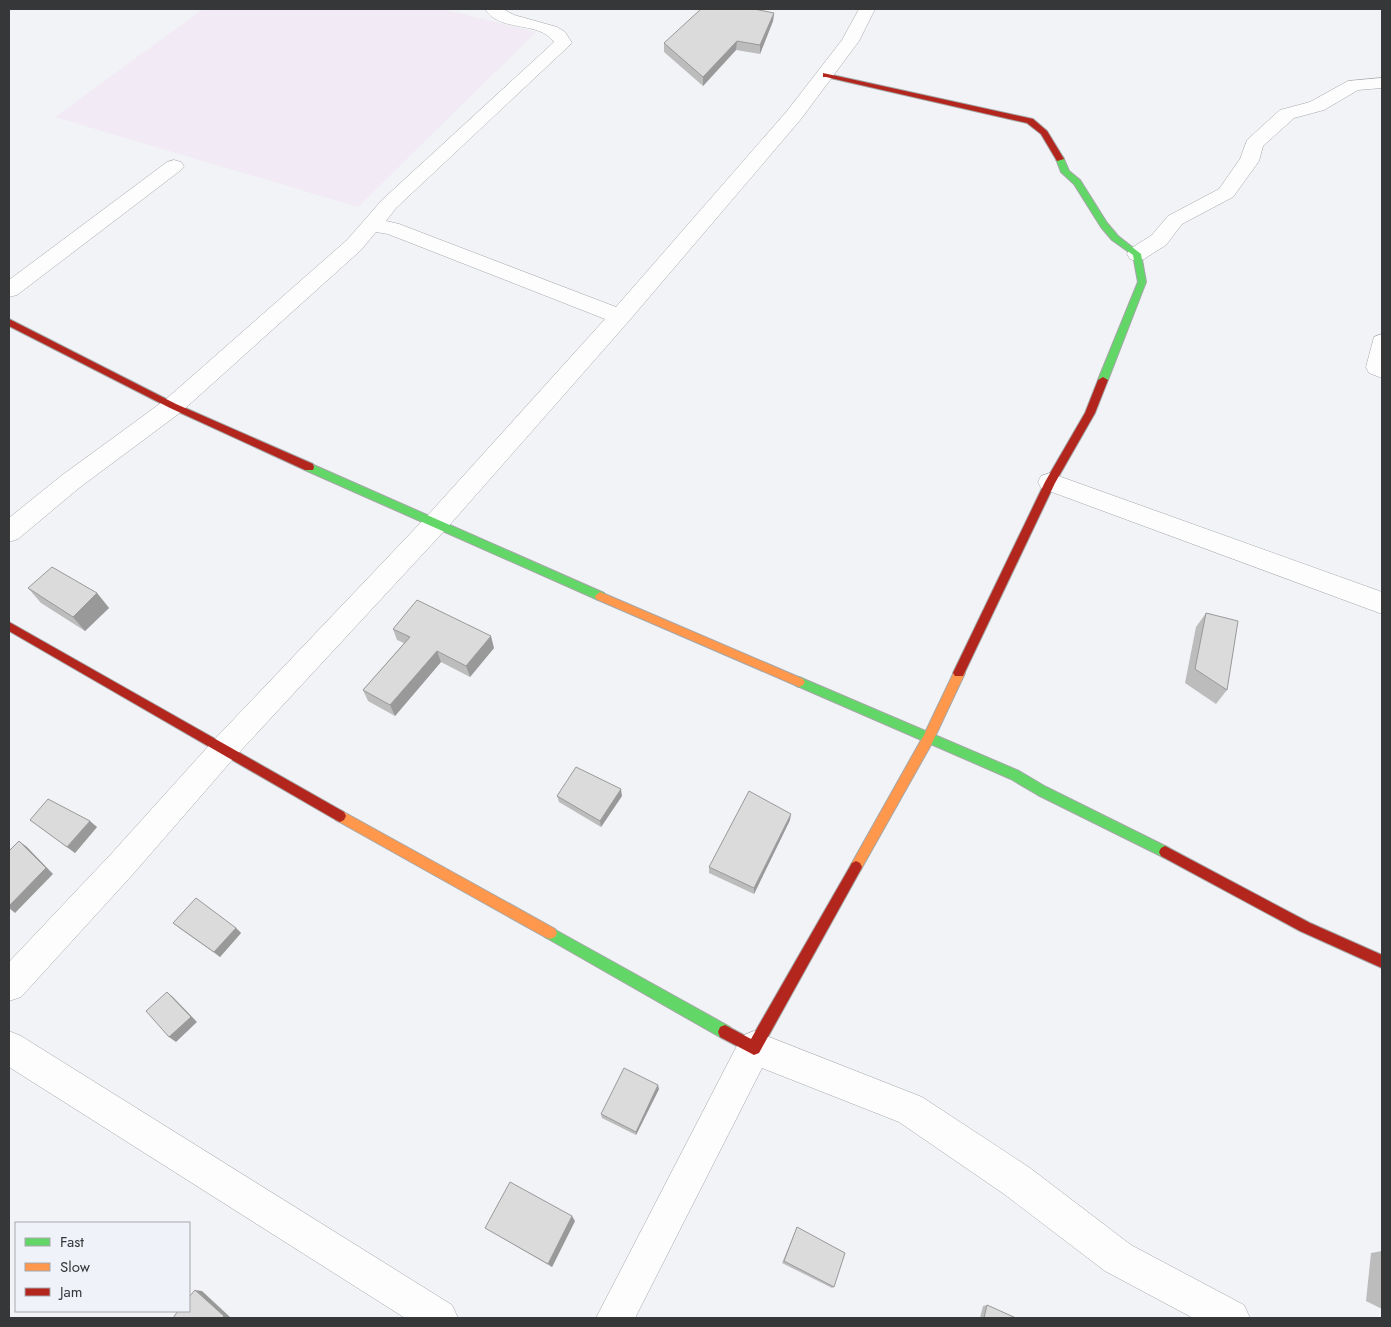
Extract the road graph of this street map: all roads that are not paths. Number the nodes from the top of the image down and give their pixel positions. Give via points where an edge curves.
1 (493, 9) edge
2 (867, 9) edge
3 (826, 75) junction
4 (1382, 83) edge
5 (174, 166) dead end
6 (369, 225) junction
7 (1137, 254) junction
8 (9, 290) edge
9 (620, 317) junction
10 (9, 322) edge
11 (1382, 342) edge
12 (1382, 370) edge
13 (173, 406) junction
14 (1050, 482) junction
15 (437, 522) junction
16 (9, 532) edge
17 (1382, 603) edge
18 (9, 626) edge
19 (928, 739) junction
20 (223, 750) junction
21 (1382, 962) edge
22 (9, 984) edge
23 (9, 1048) edge
24 (754, 1048) junction
25 (439, 1318) edge
26 (615, 1318) edge
27 (1231, 1318) edge

1 - 6 street via 512,19 557,33 563,43
2 - 3 street
3 - 7 street via 1012,116 1034,124 1044,133 1065,172 1078,182 1104,225 1115,238
3 - 9 street
4 - 7 street via 1354,85 1317,106 1287,114 1254,144 1249,160 1226,193 1175,220 1159,240
5 - 8 street
6 - 9 street via 392,228
6 - 13 street via 354,245
7 - 14 street via 1142,282 1090,413
9 - 15 street
10 - 13 street
11 - 12 street via 1377,367
13 - 15 street
13 - 16 street
14 - 17 street
14 - 19 street
15 - 19 street
15 - 20 street
18 - 20 street
19 - 21 street via 966,752 1015,775 1305,927
19 - 24 street
20 - 22 street
20 - 24 street
23 - 25 street
24 - 26 street
24 - 27 street via 910,1108 1018,1181 1118,1258

